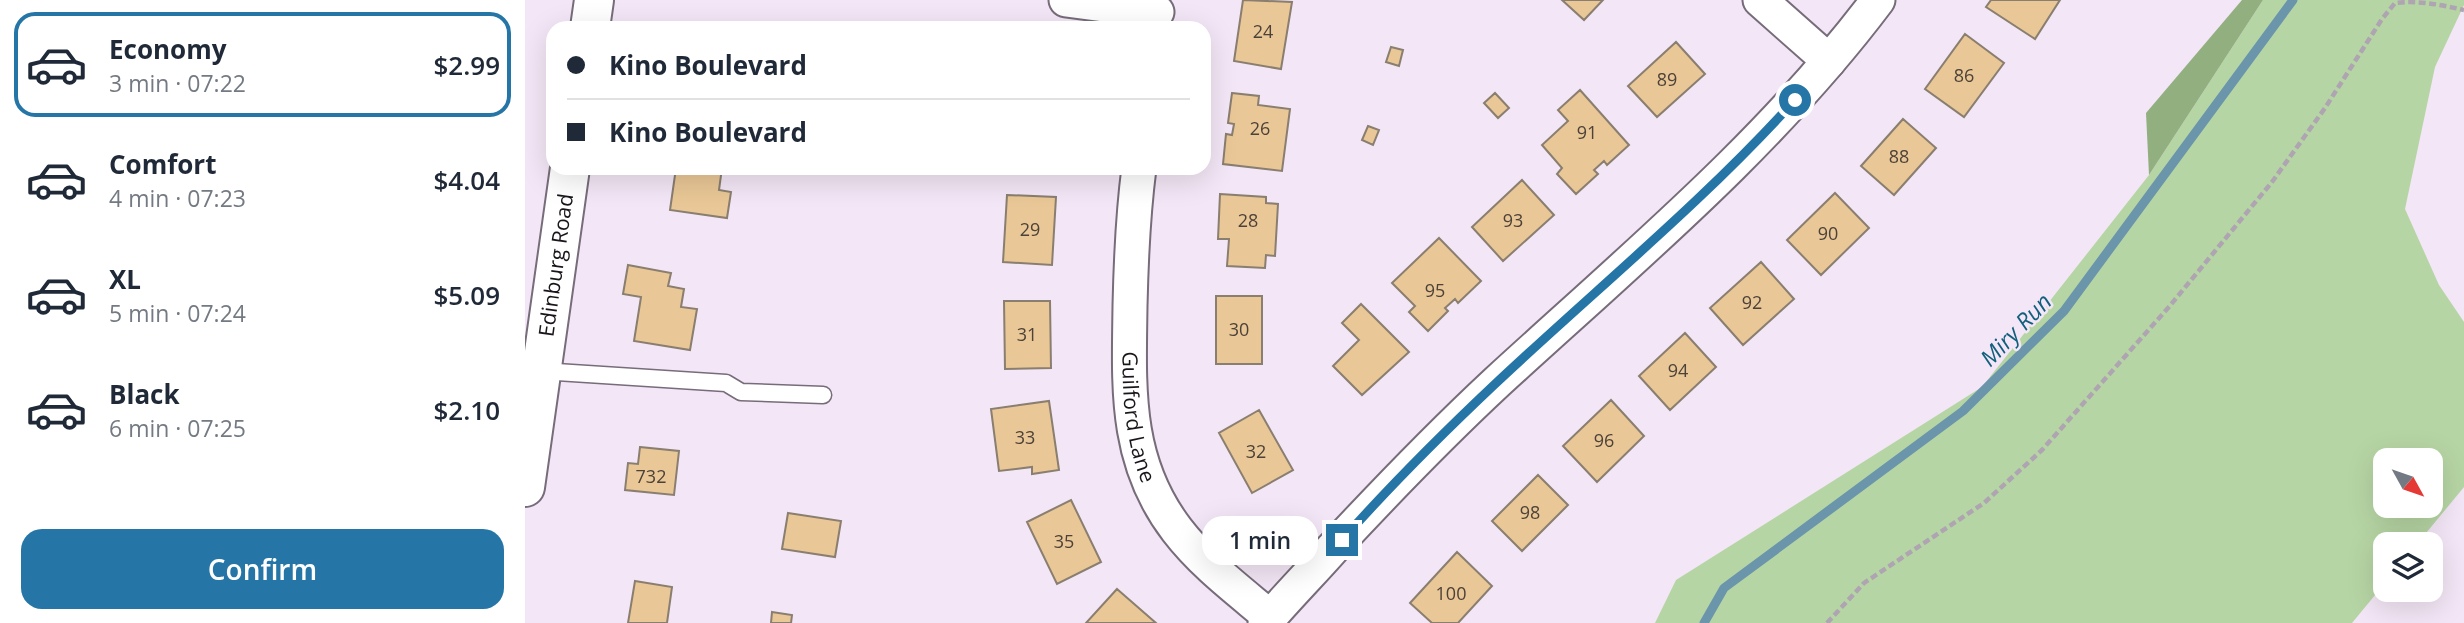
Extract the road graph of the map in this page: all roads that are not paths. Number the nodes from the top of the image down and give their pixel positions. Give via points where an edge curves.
1 (594, 0) edge
2 (1066, 0) edge
3 (1760, 0) edge
4 (1878, 0) edge
5 (1157, 13) edge
6 (591, 21) edge
7 (1829, 61) junction
8 (569, 175) edge
9 (1138, 175) edge
10 (541, 371) junction
11 (823, 395) dead end
12 (525, 487) edge
13 (1268, 620) edge

1 - 6 main road
2 - 5 street
3 - 7 street
4 - 7 street
7 - 13 street via 1699,199 1494,385 1377,500
8 - 10 main road, Edinburg Road
9 - 13 street, Guilford Lane via 1132,222 1129,367 1137,448 1154,492 1176,529
10 - 11 lane via 726,383 741,393
10 - 12 main road, Edinburg Road

